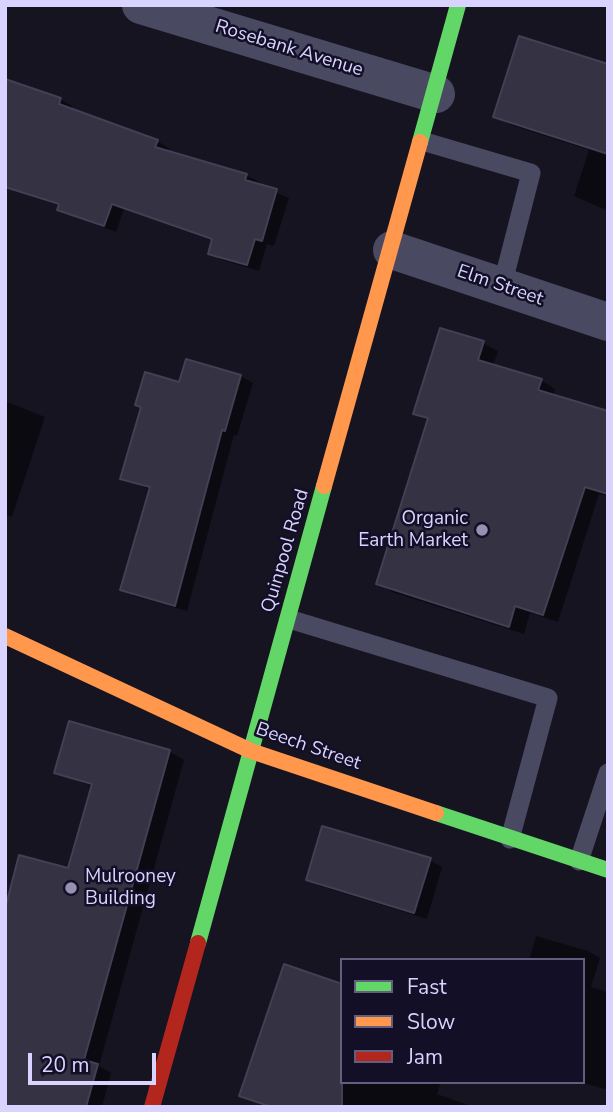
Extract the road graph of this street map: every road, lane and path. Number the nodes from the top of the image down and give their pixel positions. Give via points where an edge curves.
1 (141, 5) edge
2 (458, 5) edge
3 (436, 94) junction
4 (422, 141) junction
5 (392, 250) junction
6 (502, 286) junction
7 (608, 322) edge
8 (289, 619) junction
9 (5, 636) edge
10 (251, 751) junction
11 (608, 772) edge
12 (510, 839) junction
13 (579, 861) junction
14 (608, 870) edge
15 (152, 1107) edge

1 - 3 street, Rosebank Avenue
2 - 3 main road, Quinpool Road
3 - 4 main road, Quinpool Road
4 - 5 main road, Quinpool Road
4 - 6 lane via 531,173
5 - 6 street, Elm Street
5 - 8 main road, Quinpool Road
6 - 7 street, Elm Street
8 - 10 main road, Quinpool Road
8 - 12 lane via 548,698
9 - 10 main road, Beech Street
10 - 12 main road, Beech Street
10 - 15 main road, Quinpool Road
11 - 13 lane
12 - 13 main road, Beech Street
13 - 14 main road, Beech Street

